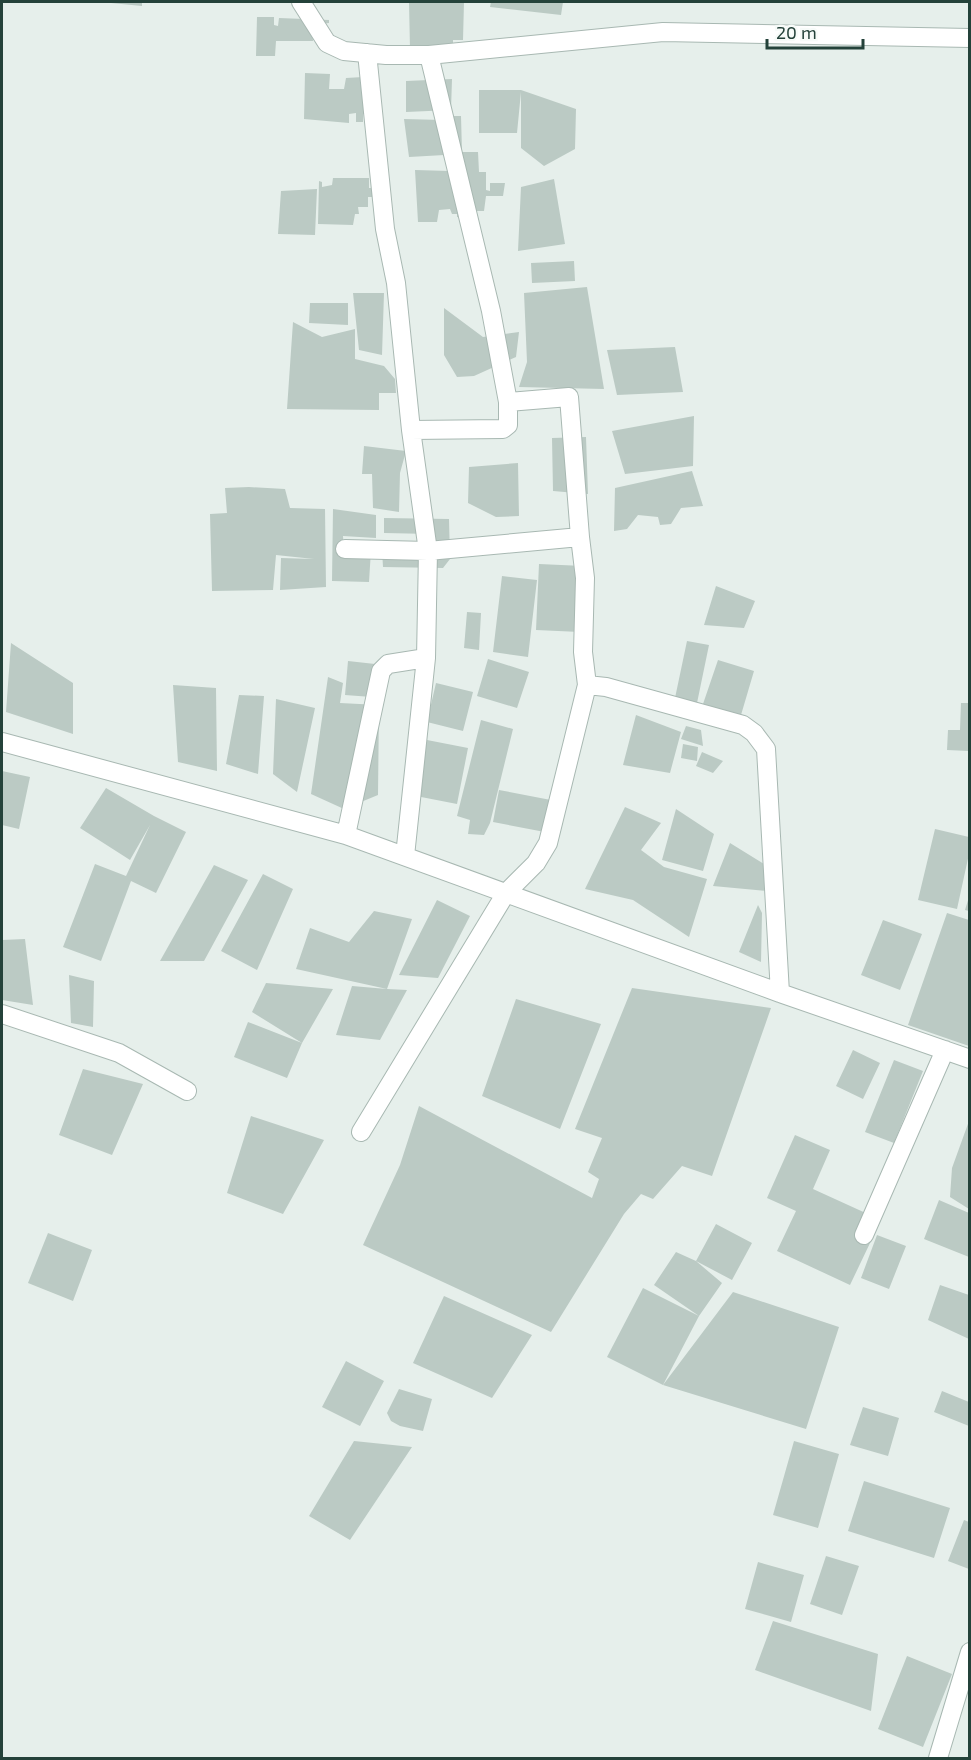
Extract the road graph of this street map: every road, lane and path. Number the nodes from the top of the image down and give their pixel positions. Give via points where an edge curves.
1 (301, 2) edge
2 (969, 38) edge
3 (367, 54) junction
4 (429, 55) junction
5 (508, 402) junction
6 (411, 430) junction
7 (580, 537) junction
8 (345, 549) dead end
9 (428, 551) junction
10 (426, 658) junction
11 (587, 685) junction
12 (2, 742) edge
13 (346, 835) junction
14 (405, 856) junction
15 (506, 893) junction
16 (780, 993) junction
17 (2, 1014) edge
18 (945, 1050) junction
19 (969, 1059) edge
20 (187, 1091) dead end
21 (361, 1132) dead end
22 (864, 1235) dead end
23 (969, 1652) edge
24 (938, 1758) edge

1 - 3 street via 327,43 344,51
2 - 4 street via 663,32
3 - 4 street
3 - 6 street
4 - 5 street via 491,311
5 - 6 street via 508,424 503,429
5 - 7 street via 569,397
6 - 9 street
7 - 9 street
7 - 11 street via 585,578 583,652
8 - 9 street
9 - 10 street
10 - 13 street via 388,664 381,671
10 - 14 street
11 - 15 street via 548,843 536,863
11 - 16 street via 743,725 766,749
12 - 13 street
13 - 14 street
14 - 15 street
15 - 16 street
15 - 21 street
16 - 18 street
17 - 20 street via 119,1053
18 - 19 street
18 - 22 street
23 - 24 street

